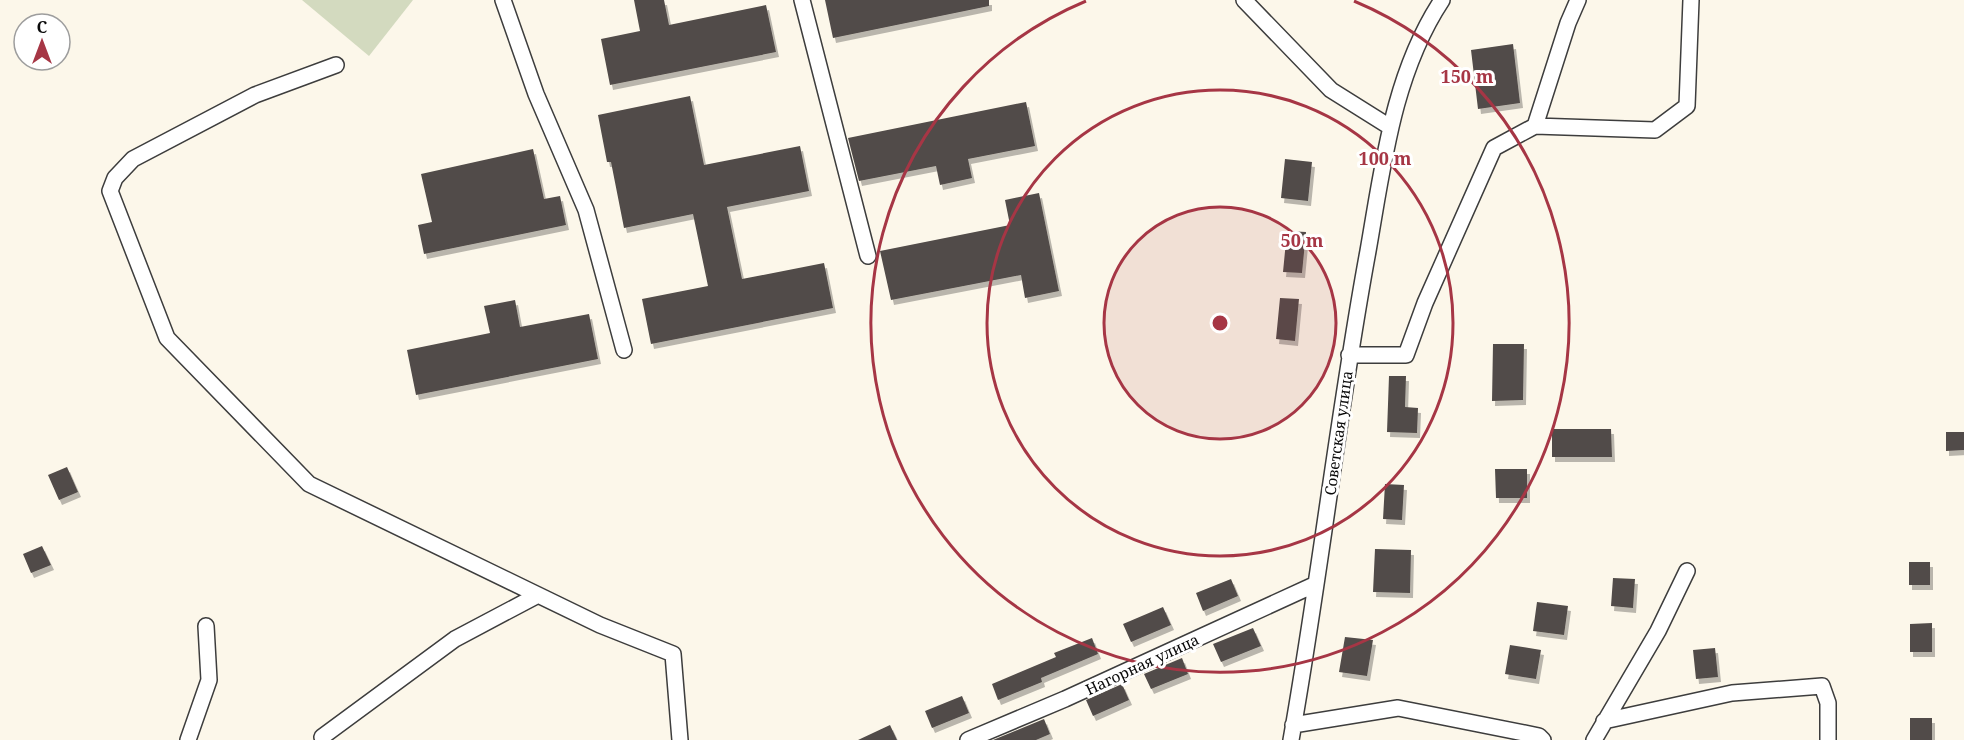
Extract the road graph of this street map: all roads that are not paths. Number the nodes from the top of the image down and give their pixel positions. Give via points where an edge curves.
1 (503, 0) edge
2 (802, 0) edge
3 (1244, 0) edge
4 (1442, 0) edge
5 (1578, 0) edge
6 (1691, 0) edge
7 (336, 65) dead end
8 (1535, 126) junction
9 (1390, 127) junction
10 (868, 256) dead end
11 (624, 350) dead end
12 (1349, 355) junction
13 (1687, 572) dead end
14 (1316, 584) junction
15 (538, 595) junction
16 (206, 626) dead end
17 (1604, 722) junction
18 (1292, 732) edge
19 (322, 737) dead end
20 (1541, 738) edge
21 (188, 740) edge
22 (680, 740) edge
23 (968, 740) edge
24 (1594, 740) edge
25 (1828, 740) edge

1 - 11 street via 536,94 586,210
2 - 10 street
3 - 9 street via 1331,90
4 - 9 street, Советская улица via 1426,24
5 - 8 street
6 - 8 street via 1687,106 1655,130
7 - 15 street via 255,95 133,159 115,178 110,191 167,338 309,484
8 - 12 street via 1494,148 1406,355
9 - 12 street, Советская улица
12 - 14 street, Советская улица
13 - 17 street via 1658,631
14 - 18 street, Советская улица
14 - 23 street, Нагорная улица
15 - 19 street via 455,639
15 - 22 street via 673,654
16 - 21 street via 209,680
17 - 24 street
17 - 25 street via 1732,693 1822,686 1828,703
18 - 20 street via 1398,708

